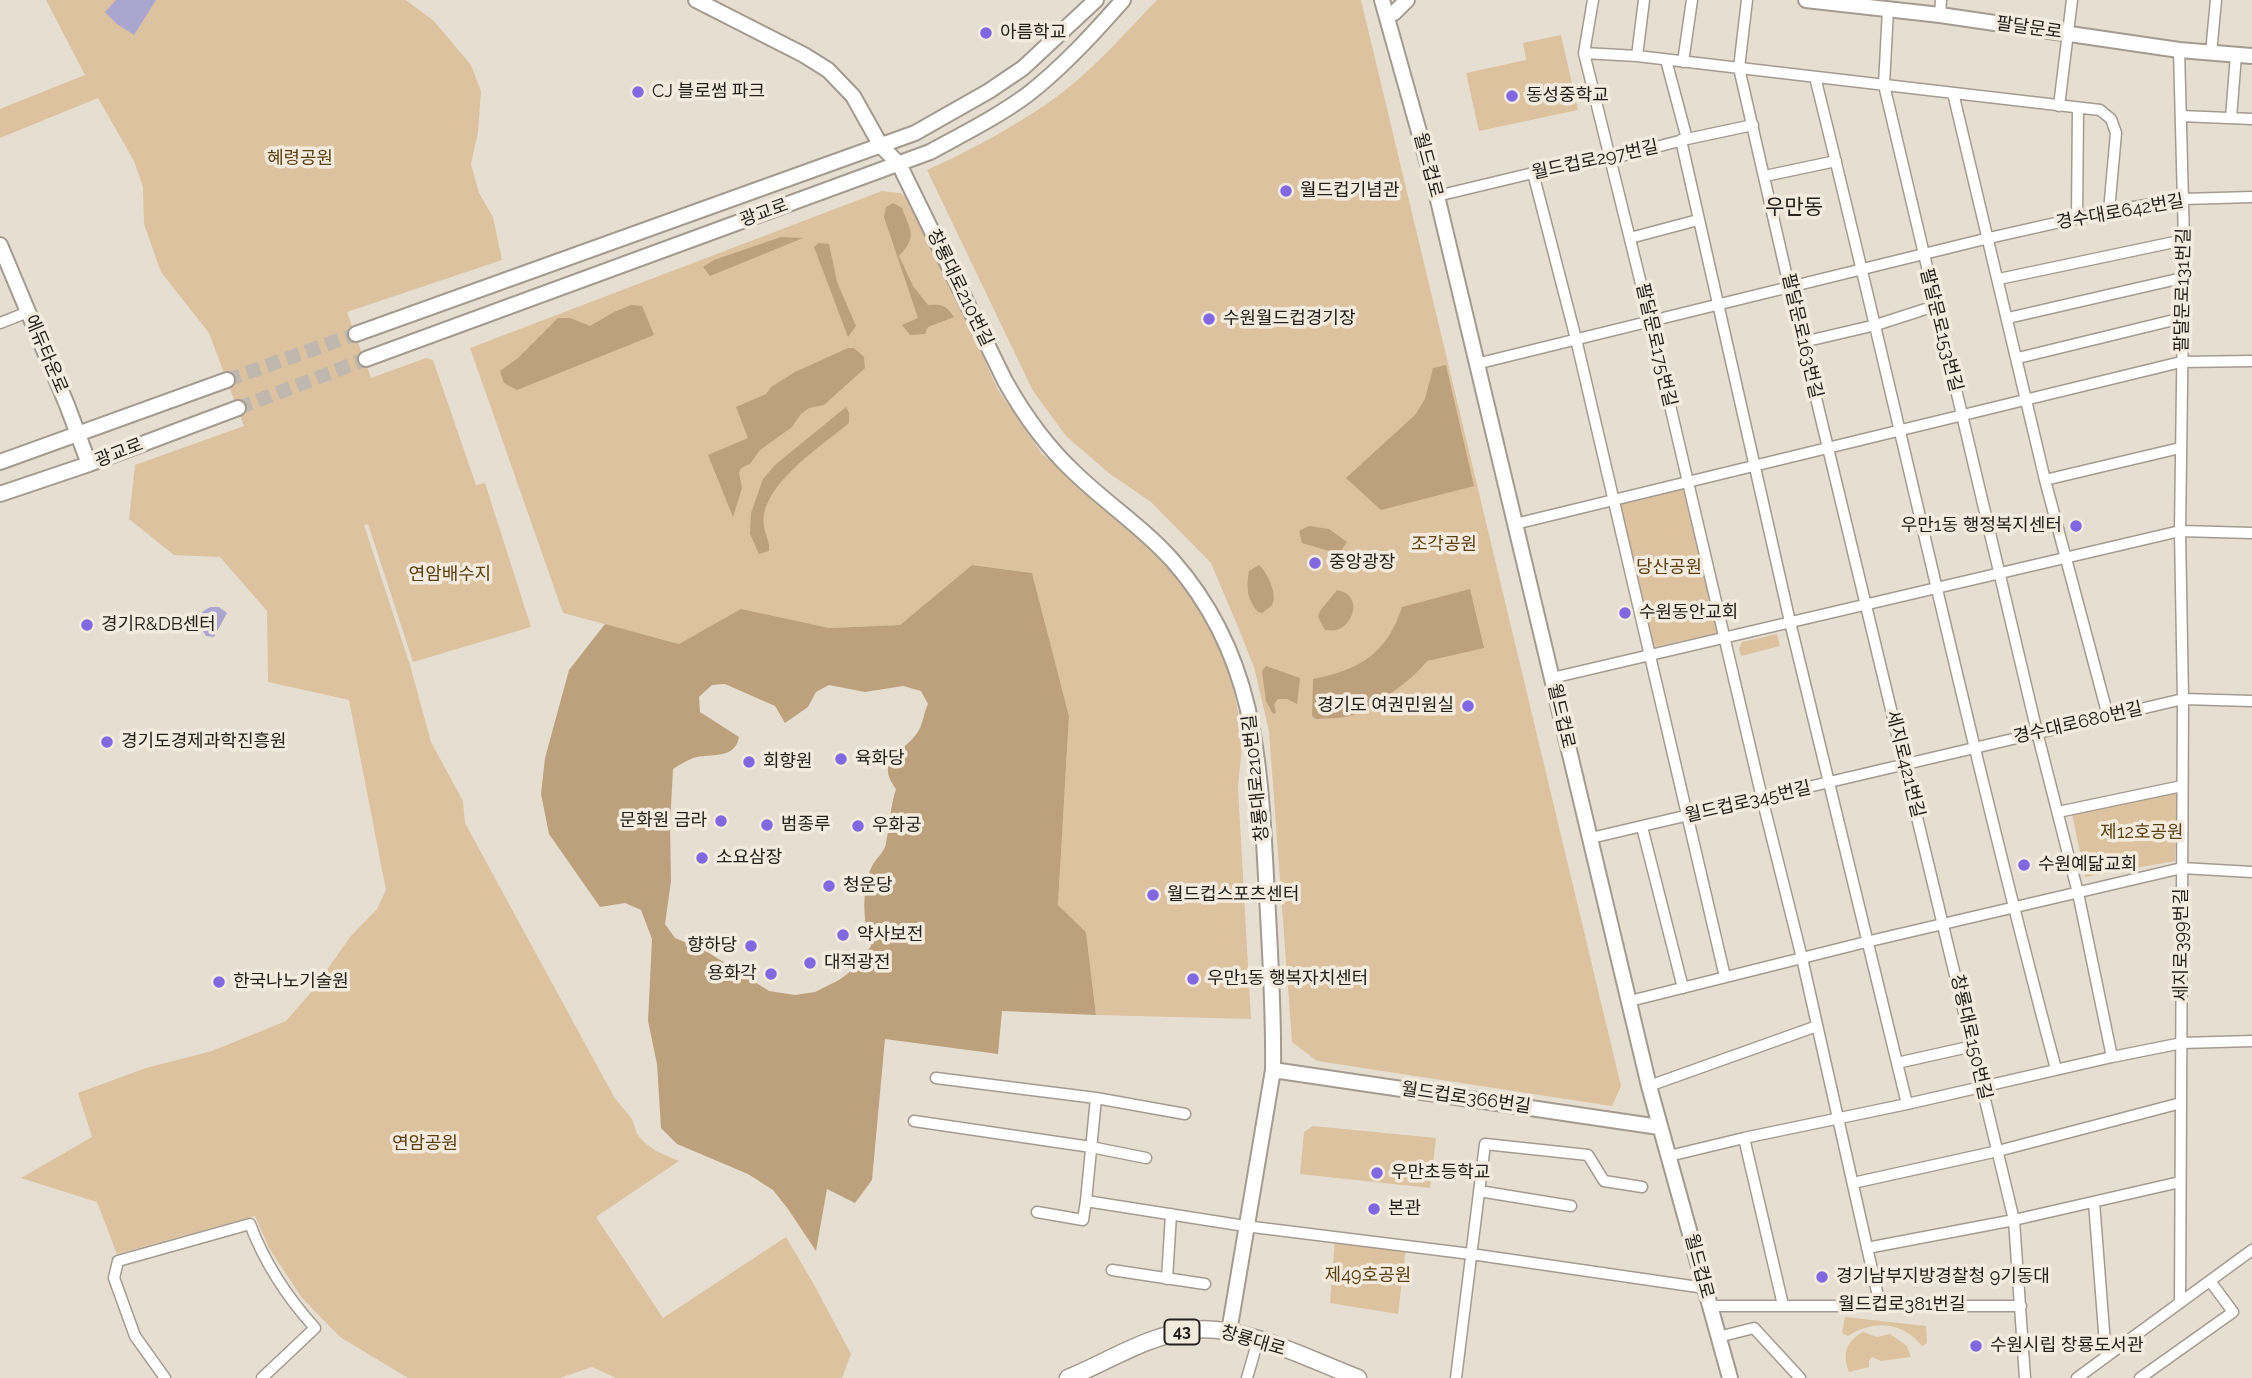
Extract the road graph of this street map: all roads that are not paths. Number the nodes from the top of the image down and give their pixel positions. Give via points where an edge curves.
1 (696, 0) edge
2 (1096, 0) edge
3 (1123, 0) edge
4 (1382, 0) edge
5 (1408, 0) edge
6 (1593, 0) edge
7 (1644, 0) edge
8 (1692, 0) edge
9 (1747, 0) edge
10 (1806, 0) edge
11 (2072, 0) edge
12 (2216, 0) edge
13 (1393, 6) edge
14 (1941, 7) edge
15 (1888, 9) junction
16 (2068, 33) junction
17 (2179, 50) junction
18 (1397, 53) junction
19 (1584, 53) junction
20 (2211, 53) junction
21 (2236, 55) junction
22 (1637, 56) junction
23 (2252, 56) edge
24 (1666, 60) junction
25 (1683, 62) junction
26 (1740, 68) junction
27 (1815, 77) junction
28 (1884, 85) junction
29 (1954, 93) junction
30 (2059, 106) junction
31 (2078, 108) junction
32 (2181, 116) junction
33 (2231, 118) junction
34 (2252, 120) edge
35 (1754, 125) junction
36 (1684, 139) junction
37 (881, 146) junction
38 (1610, 159) junction
39 (1836, 161) junction
40 (899, 164) junction
41 (1533, 173) junction
42 (1765, 176) junction
43 (1437, 196) junction
44 (2252, 197) edge
45 (2183, 199) junction
46 (2109, 212) junction
47 (2077, 219) junction
48 (1698, 220) junction
49 (1630, 238) junction
50 (1989, 238) junction
51 (2184, 240) junction
52 (0, 245) edge
53 (1923, 254) junction
54 (1863, 268) junction
55 (2182, 278) junction
56 (1999, 279) junction
57 (1789, 286) junction
58 (1717, 304) junction
59 (1936, 306) junction
60 (28, 312) junction
61 (2008, 318) junction
62 (2182, 318) junction
63 (1650, 320) junction
64 (0, 323) edge
65 (1876, 324) junction
66 (356, 334) tunnel mouth
67 (1576, 339) junction
68 (1803, 342) junction
69 (2018, 358) junction
70 (366, 359) tunnel mouth
71 (2252, 361) edge
72 (2181, 362) junction
73 (1476, 364) junction
74 (227, 380) tunnel mouth
75 (2028, 399) junction
76 (237, 408) tunnel mouth
77 (1963, 415) junction
78 (1901, 430) junction
79 (78, 434) junction
80 (1828, 448) junction
81 (2180, 448) junction
82 (0, 461) edge
83 (89, 464) junction
84 (1754, 466) junction
85 (2045, 480) junction
86 (1688, 482) junction
87 (0, 494) edge
88 (1614, 500) junction
89 (1515, 524) junction
90 (2180, 531) junction
91 (2252, 533) edge
92 (2066, 556) junction
93 (2000, 574) junction
94 (1938, 588) junction
95 (1867, 604) junction
96 (1790, 622) junction
97 (1725, 638) junction
98 (1649, 655) junction
99 (1552, 678) junction
100 (2183, 699) junction
101 (2252, 701) edge
102 (2108, 716) junction
103 (2037, 732) junction
104 (1973, 748) junction
105 (1906, 765) junction
106 (1830, 783) junction
107 (2182, 786) junction
108 (1762, 799) junction
109 (2058, 812) junction
110 (1688, 816) junction
111 (1642, 827) junction
112 (1591, 838) junction
113 (2182, 868) junction
114 (2252, 872) edge
115 (2078, 893) junction
116 (2012, 907) junction
117 (1944, 923) junction
118 (1866, 942) junction
119 (1802, 958) junction
120 (1725, 977) junction
121 (1683, 988) junction
122 (1630, 1001) junction
123 (1818, 1026) junction
124 (2252, 1041) edge
125 (2182, 1043) junction
126 (1973, 1046) junction
127 (2112, 1057) junction
128 (1896, 1063) junction
129 (2056, 1069) junction
130 (1273, 1070) junction
131 (936, 1078) dead end
132 (1649, 1086) junction
133 (1983, 1086) junction
134 (1096, 1098) junction
135 (2181, 1103) junction
136 (1907, 1104) junction
137 (1185, 1114) dead end
138 (1839, 1118) junction
139 (914, 1121) dead end
140 (1659, 1127) junction
141 (1744, 1138) junction
142 (1091, 1147) junction
143 (1998, 1151) junction
144 (1146, 1157) dead end
145 (1668, 1157) junction
146 (2180, 1182) junction
147 (1853, 1183) junction
148 (1642, 1187) dead end
149 (1479, 1191) junction
150 (1086, 1201) junction
151 (2094, 1202) junction
152 (1571, 1206) dead end
153 (1037, 1212) dead end
154 (1171, 1214) junction
155 (2014, 1220) junction
156 (1245, 1226) junction
157 (1867, 1248) junction
158 (2252, 1250) edge
159 (1471, 1254) junction
160 (1112, 1270) dead end
161 (1167, 1279) junction
162 (2210, 1281) junction
163 (1205, 1283) dead end
164 (1705, 1287) junction
165 (2180, 1303) junction
166 (1783, 1305) junction
167 (1880, 1305) junction
168 (1710, 1306) junction
169 (2021, 1306) junction
170 (1230, 1332) junction
171 (1718, 1337) junction
172 (1258, 1340) junction
173 (2106, 1357) junction
174 (165, 1378) edge
175 (262, 1378) edge
176 (1068, 1378) edge
177 (1247, 1378) edge
178 (1358, 1378) edge
179 (1455, 1378) edge
180 (1730, 1378) edge
181 (1800, 1378) edge
182 (2025, 1378) edge
183 (2077, 1378) edge
184 (2140, 1378) edge

1 - 37 street, 창룡대로210번길 via 828,70 853,96
2 - 37 street, 광교로 via 1023,68 915,133
3 - 40 street, 광교로 via 1075,54 1028,94 938,148
4 - 18 street, 월드컵로
5 - 13 street
6 - 19 street, 팔달문로175번길
7 - 22 street
8 - 25 street
9 - 26 street, 팔달문로163번길
10 - 15 street, 팔달문로
11 - 16 street
12 - 20 street
13 - 18 street, 월드컵로
14 - 15 street, 팔달문로
14 - 16 street, 팔달문로
15 - 28 street, 팔달문로153번길
16 - 17 street, 팔달문로
16 - 30 street
17 - 20 street, 팔달문로
17 - 32 street, 팔달문로131번길
18 - 43 street, 월드컵로
19 - 22 street
19 - 38 street, 팔달문로175번길
20 - 21 street, 팔달문로
21 - 23 street, 팔달문로
21 - 33 street
22 - 24 street
24 - 25 street
24 - 36 street
25 - 26 street
26 - 27 street
26 - 35 street, 팔달문로163번길
27 - 28 street
27 - 39 street
28 - 29 street
28 - 53 street, 팔달문로153번길
29 - 30 street
29 - 50 street
30 - 31 street
31 - 46 street via 2100,110 2111,119 2116,134
31 - 47 street
32 - 33 street
32 - 45 street, 팔달문로131번길
33 - 34 street
35 - 36 street, 월드컵로297번길
35 - 42 street, 팔달문로163번길
36 - 38 street, 월드컵로297번길
36 - 48 street
37 - 40 street, 창룡대로210번길
37 - 66 street, 광교로
38 - 41 street, 월드컵로297번길
38 - 49 street, 팔달문로175번길
39 - 42 street
39 - 54 street
40 - 70 street, 광교로
40 - 130 street, 창룡대로210번길 via 1025,414 1075,474 1172,560 1206,606 1234,662 1248,703 1261,786
41 - 43 street, 월드컵로297번길
41 - 67 street
42 - 57 street, 팔달문로163번길
43 - 73 street, 월드컵로
44 - 45 street, 경수대로642번길
45 - 46 street, 경수대로642번길
45 - 51 street, 팔달문로131번길
46 - 47 street, 경수대로642번길
47 - 50 street, 경수대로642번길
48 - 49 street
48 - 58 street
49 - 63 street, 팔달문로175번길
50 - 53 street, 경수대로642번길
50 - 56 street
51 - 55 street, 팔달문로131번길
51 - 56 street
52 - 60 street, 에듀타운로
53 - 54 street, 경수대로642번길
53 - 59 street, 팔달문로153번길
54 - 57 street, 경수대로642번길
54 - 65 street
55 - 61 street
55 - 62 street, 팔달문로131번길
56 - 61 street
57 - 58 street, 경수대로642번길
57 - 68 street, 팔달문로163번길
58 - 63 street, 경수대로642번길
58 - 84 street
59 - 65 street
59 - 77 street, 팔달문로153번길
60 - 64 street
60 - 79 street, 에듀타운로
61 - 69 street
62 - 69 street
62 - 72 street, 팔달문로131번길
63 - 67 street, 경수대로642번길
63 - 86 street, 팔달문로175번길
65 - 68 street
65 - 78 street
67 - 73 street, 경수대로642번길
67 - 88 street
68 - 80 street, 팔달문로163번길
69 - 75 street
71 - 72 street
72 - 75 street
72 - 81 street, 팔달문로131번길
73 - 89 street, 월드컵로
74 - 79 street, 광교로
75 - 77 street
75 - 85 street
76 - 83 street, 광교로
77 - 78 street
77 - 93 street, 팔달문로153번길
78 - 80 street
78 - 94 street
79 - 82 street, 광교로
79 - 83 street, 에듀타운로
80 - 84 street
80 - 95 street, 팔달문로163번길
81 - 85 street
81 - 90 street, 팔달문로131번길
83 - 87 street, 광교로
84 - 86 street
84 - 96 street
85 - 92 street
86 - 88 street
86 - 97 street, 팔달문로175번길
88 - 89 street
88 - 98 street
89 - 99 street, 월드컵로
90 - 91 street
90 - 92 street
90 - 100 street, 세지로399번길
92 - 93 street
92 - 102 street
93 - 94 street
93 - 103 street, 팔달문로153번길
94 - 95 street
94 - 104 street
95 - 96 street
95 - 105 street, 세지로421번길
96 - 97 street
96 - 106 street
97 - 98 street
97 - 108 street, 팔달문로175번길
98 - 99 street
98 - 110 street
99 - 112 street, 월드컵로
100 - 101 street, 경수대로680번길
100 - 102 street, 경수대로680번길
100 - 107 street, 세지로399번길
102 - 103 street, 경수대로680번길
103 - 104 street, 경수대로680번길
103 - 109 street, 팔달문로153번길
104 - 105 street, 경수대로680번길
104 - 116 street
105 - 106 street, 월드컵로345번길
105 - 117 street, 세지로421번길
106 - 108 street, 월드컵로345번길
106 - 118 street
107 - 109 street
107 - 113 street, 세지로399번길
108 - 110 street, 월드컵로345번길
108 - 119 street, 팔달문로175번길
109 - 115 street, 팔달문로153번길
110 - 111 street, 월드컵로345번길
110 - 120 street
111 - 112 street, 월드컵로345번길
111 - 121 street
112 - 122 street, 월드컵로
113 - 114 street
113 - 115 street
113 - 125 street, 세지로399번길
115 - 116 street
115 - 127 street, 팔달문로153번길
116 - 117 street
116 - 129 street
117 - 118 street
117 - 126 street, 창룡대로150번길
118 - 119 street
118 - 128 street
119 - 120 street
119 - 123 street, 팔달문로175번길
120 - 121 street
121 - 122 street
122 - 132 street, 월드컵로
123 - 132 street
123 - 138 street, 팔달문로175번길
124 - 125 street
125 - 127 street
125 - 135 street, 세지로399번길
126 - 128 street
126 - 133 street, 창룡대로150번길
127 - 129 street
128 - 136 street
129 - 133 street
130 - 140 street, 월드컵로366번길
130 - 156 street, 창룡대로210번길
131 - 134 street
132 - 140 street, 월드컵로
133 - 136 street
133 - 143 street, 창룡대로150번길
134 - 137 street
134 - 142 street
135 - 143 street
135 - 146 street, 세지로399번길
136 - 138 street
138 - 141 street
138 - 147 street, 팔달문로175번길
139 - 142 street
140 - 145 street, 월드컵로
141 - 145 street
141 - 166 street
142 - 144 street
142 - 150 street
143 - 147 street
143 - 155 street, 창룡대로150번길
145 - 164 street, 월드컵로
146 - 151 street
146 - 165 street, 세지로399번길
147 - 157 street, 팔달문로175번길
148 - 149 street via 1604,1181 1588,1155 1485,1144
149 - 152 street
149 - 159 street
150 - 153 street via 1083,1220
150 - 154 street
151 - 155 street
151 - 173 street
154 - 156 street
154 - 161 street
155 - 157 street
155 - 169 street, 창룡대로150번길
156 - 159 street
156 - 170 street, 창룡대로210번길
157 - 167 street, 팔달문로175번길
158 - 162 street
159 - 164 street
159 - 179 street
160 - 161 street
161 - 163 street
162 - 165 street
162 - 184 street via 2233,1311
164 - 168 street, 월드컵로
165 - 173 street
166 - 167 street, 월드컵로381번길
166 - 168 street, 월드컵로381번길
167 - 169 street, 월드컵로381번길
168 - 171 street, 월드컵로
169 - 182 street, 창룡대로150번길
170 - 172 main road, 창룡대로 / 43
170 - 176 main road, 창룡대로 / 43 via 1195,1329 1160,1338
171 - 180 street, 월드컵로
171 - 181 street via 1754,1328
172 - 177 street
172 - 178 main road, 창룡대로 / 43
173 - 183 street
174 - 175 street via 135,1336 114,1278 118,1261 250,1224 272,1273 315,1328

